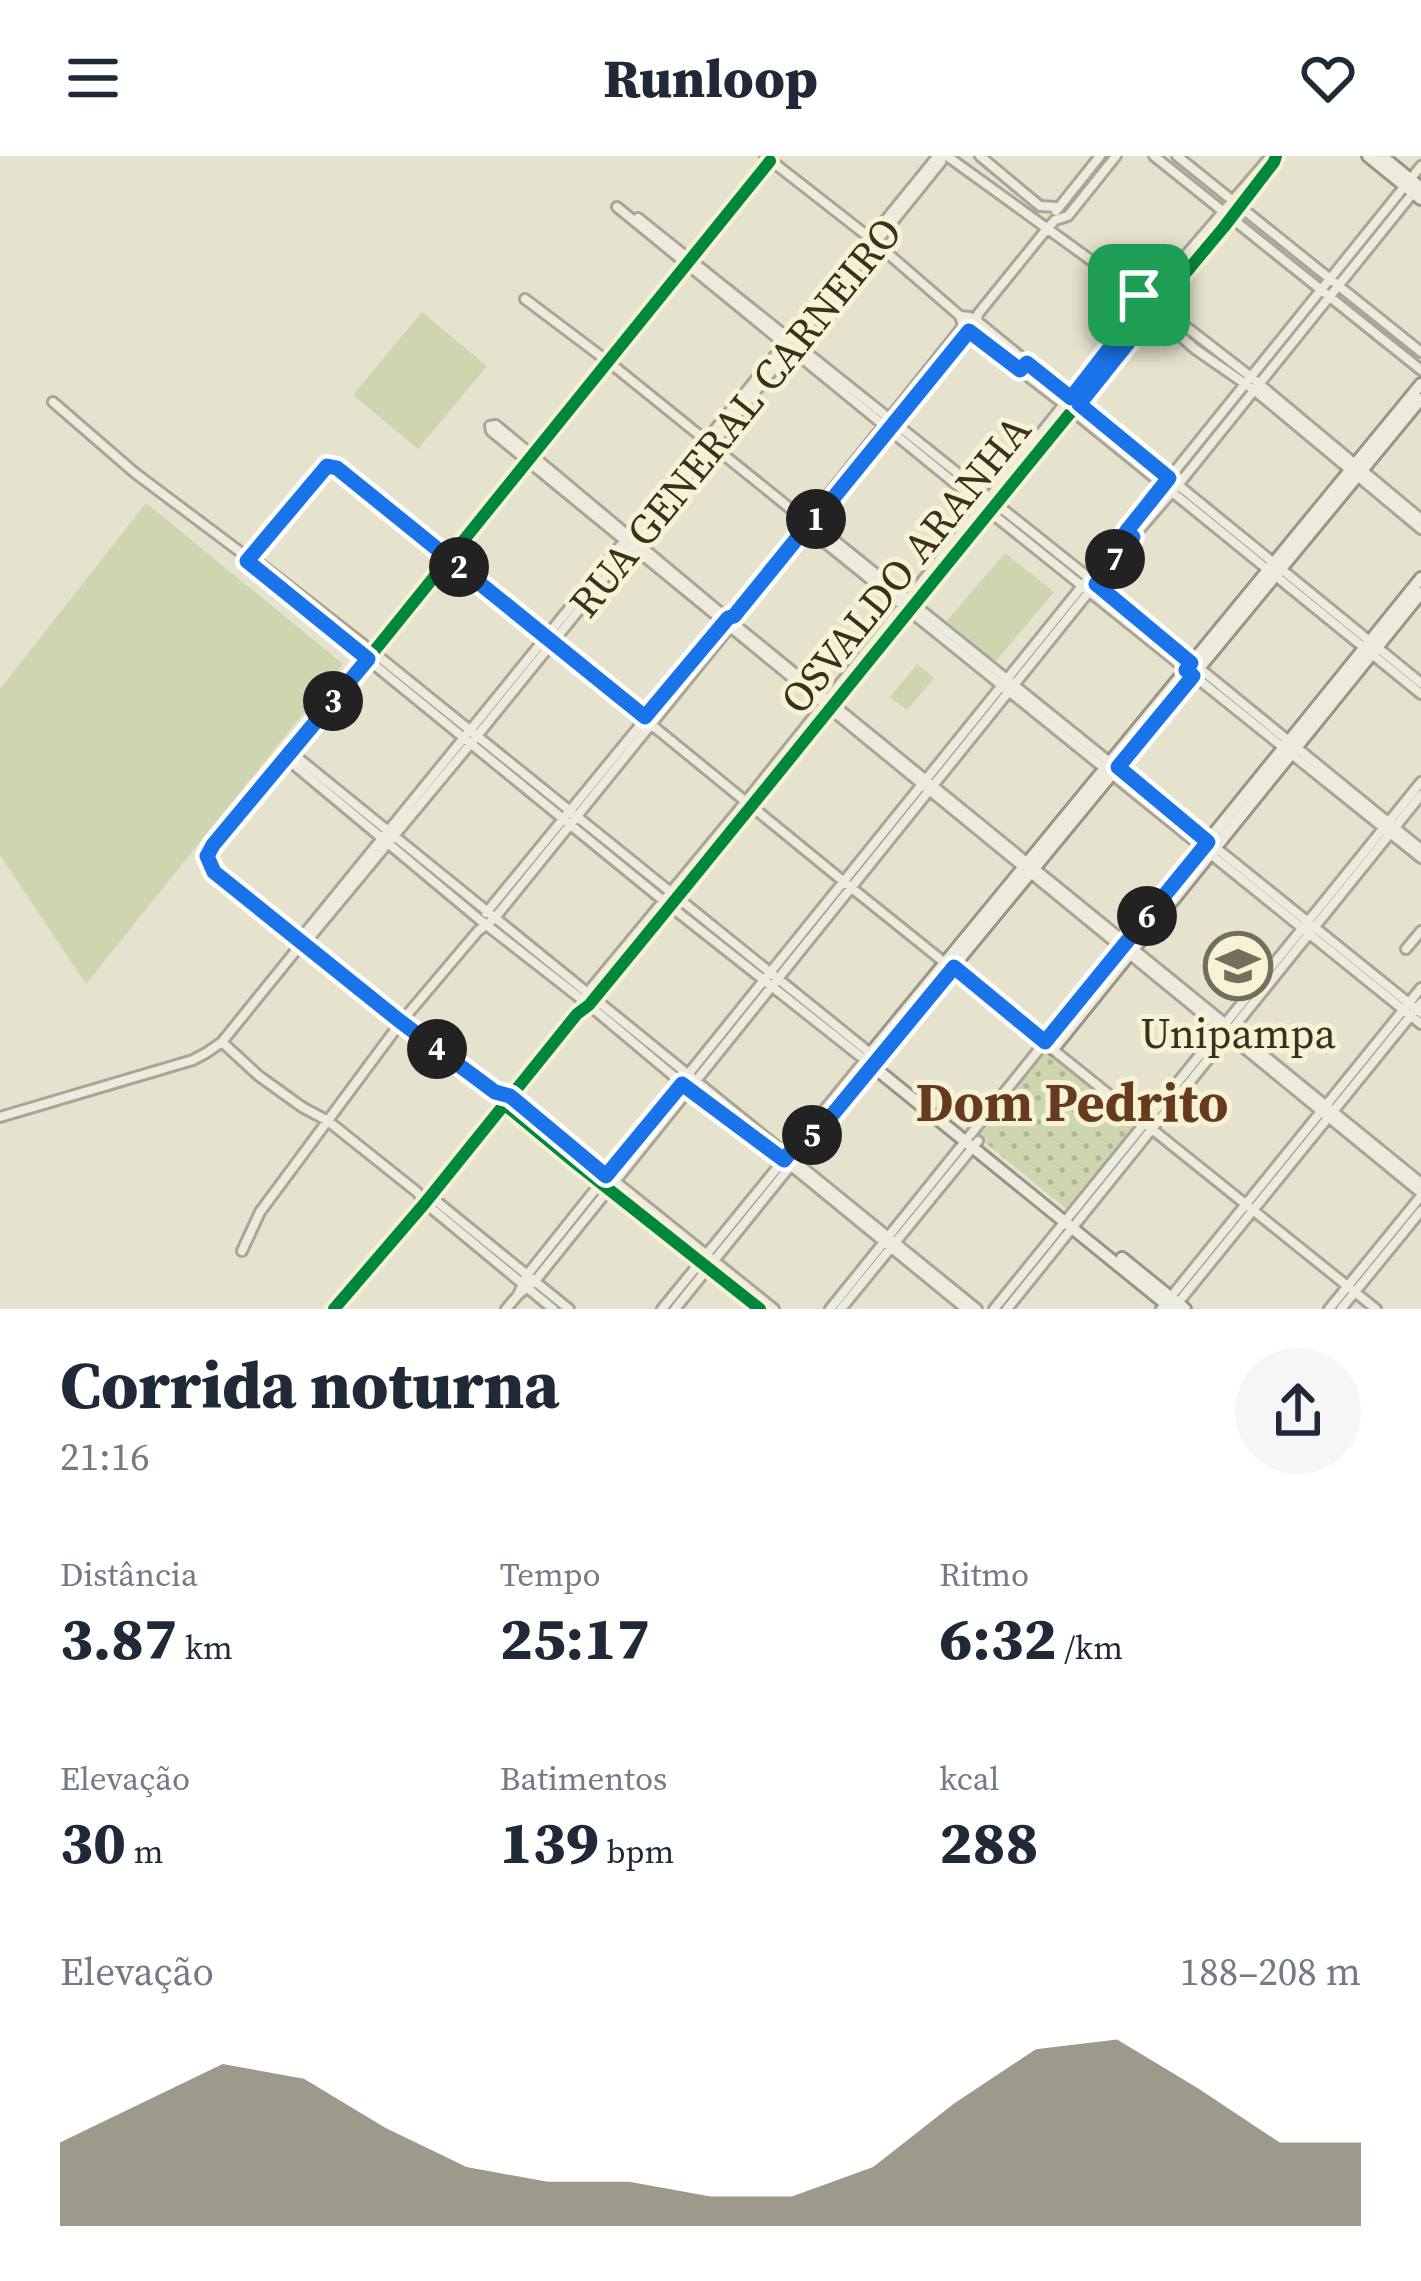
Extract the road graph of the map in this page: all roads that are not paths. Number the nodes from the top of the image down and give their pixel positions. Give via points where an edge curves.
1 (944, 156) edge
2 (980, 156) edge
3 (1100, 156) edge
4 (1115, 156) edge
5 (1154, 156) edge
6 (1177, 156) edge
7 (1273, 156) edge
8 (1368, 156) edge
9 (1382, 156) edge
10 (768, 158) edge
11 (1421, 166) edge
12 (1416, 188) edge
13 (1057, 207) junction
14 (1231, 209) junction
15 (1055, 220) junction
16 (1046, 230) junction
17 (1204, 232) junction
18 (1213, 239) junction
19 (873, 240) junction
20 (689, 261) junction
21 (1334, 281) junction
22 (1325, 291) junction
23 (525, 299) dead end
24 (1144, 299) junction
25 (1155, 308) junction
26 (969, 321) junction
27 (790, 343) junction
28 (1421, 352) edge
29 (1112, 353) junction
30 (610, 363) junction
31 (1421, 370) edge
32 (1421, 383) edge
33 (1252, 384) junction
34 (1421, 399) edge
35 (53, 402) dead end
36 (1072, 404) junction
37 (890, 424) junction
38 (1392, 425) junction
39 (709, 442) junction
40 (531, 459) junction
41 (1355, 470) junction
42 (1171, 485) junction
43 (990, 505) junction
44 (1403, 509) junction
45 (1421, 519) edge
46 (807, 524) junction
47 (1421, 529) edge
48 (629, 541) junction
49 (247, 557) junction
50 (449, 560) junction
51 (1276, 570) junction
52 (1421, 578) edge
53 (1089, 585) junction
54 (1421, 593) edge
55 (908, 606) junction
56 (729, 622) junction
57 (549, 640) junction
58 (1370, 649) junction
59 (370, 655) junction
60 (1192, 670) junction
61 (688, 673) junction
62 (1009, 686) junction
63 (1421, 690) edge
64 (828, 704) junction
65 (645, 717) junction
66 (653, 724) junction
67 (470, 737) junction
68 (1289, 748) junction
69 (290, 756) junction
70 (1111, 768) junction
71 (598, 782) junction
72 (1421, 782) edge
73 (929, 786) junction
74 (1421, 795) edge
75 (1410, 802) junction
76 (750, 803) junction
77 (569, 817) junction
78 (1389, 829) junction
79 (389, 836) junction
80 (1209, 848) junction
81 (1420, 853) edge
82 (1029, 868) junction
83 (843, 880) junction
84 (852, 887) junction
85 (670, 899) junction
86 (485, 921) junction
87 (1309, 928) junction
88 (1421, 931) edge
89 (301, 944) junction
90 (1127, 947) junction
91 (1406, 949) dead end
92 (950, 964) junction
93 (771, 980) junction
94 (1421, 988) edge
95 (587, 1001) junction
96 (1414, 1009) edge
97 (401, 1022) junction
98 (1421, 1024) edge
99 (1228, 1029) junction
100 (222, 1042) junction
101 (1049, 1046) junction
102 (871, 1059) junction
103 (688, 1083) junction
104 (507, 1100) junction
105 (1327, 1112) junction
106 (0, 1117) edge
107 (328, 1121) junction
108 (1149, 1126) junction
109 (972, 1141) junction
110 (1378, 1153) junction
111 (789, 1160) junction
112 (607, 1182) junction
113 (1421, 1183) edge
114 (1421, 1194) edge
115 (428, 1200) junction
116 (1250, 1207) junction
117 (1421, 1211) edge
118 (1071, 1221) junction
119 (1407, 1222) junction
120 (889, 1242) junction
121 (242, 1251) dead end
122 (707, 1261) junction
123 (528, 1282) junction
124 (737, 1285) junction
125 (852, 1289) junction
126 (1352, 1289) junction
127 (1010, 1296) junction
128 (1172, 1306) edge
129 (334, 1309) edge
130 (506, 1309) edge
131 (553, 1309) edge
132 (569, 1309) edge
133 (662, 1309) edge
134 (675, 1309) edge
135 (760, 1309) edge
136 (774, 1309) edge
137 (830, 1309) edge
138 (842, 1309) edge
139 (966, 1309) edge
140 (977, 1309) edge
141 (994, 1309) edge
142 (1006, 1309) edge
143 (1329, 1309) edge
144 (1341, 1309) edge
145 (1376, 1309) edge

1 - 16 street
1 - 19 street, RUA GENERAL CARNEIRO
2 - 13 street via 1040,206
3 - 13 street
4 - 15 street via 1068,216
5 - 14 street
6 - 14 street
7 - 14 street, OSVALDO ARANHA
8 - 12 street
9 - 12 street
10 - 19 street
10 - 20 street
11 - 12 street
12 - 21 street
13 - 15 street
14 - 17 street, OSVALDO ARANHA
14 - 18 street, OSVALDO ARANHA
14 - 21 street
14 - 22 street
15 - 16 street
16 - 24 street
16 - 26 street
17 - 18 street
17 - 24 street, OSVALDO ARANHA
18 - 25 street, OSVALDO ARANHA
19 - 26 street
19 - 27 street, RUA GENERAL CARNEIRO
20 - 20 street via 619,205 617,208
20 - 27 street
20 - 30 street
21 - 22 street
21 - 28 street
22 - 31 street
22 - 33 street
23 - 30 street
24 - 25 street
24 - 29 street, OSVALDO ARANHA
25 - 29 street, OSVALDO ARANHA
25 - 33 street
26 - 36 street
26 - 37 street
27 - 37 street
27 - 39 street, RUA GENERAL CARNEIRO
29 - 36 street, OSVALDO ARANHA
30 - 39 street
30 - 40 street
32 - 38 street
33 - 41 street
33 - 42 street
34 - 38 street
35 - 49 street
36 - 42 street
36 - 43 street, OSVALDO ARANHA
37 - 43 street
37 - 46 street
38 - 41 street
39 - 46 street
39 - 48 street, RUA GENERAL CARNEIRO
40 - 40 street via 496,425 490,426 490,431
40 - 48 street
40 - 50 street
41 - 44 street
41 - 51 street
42 - 51 street
42 - 53 street
43 - 53 street
43 - 55 street, OSVALDO ARANHA
44 - 45 street
44 - 47 street
46 - 55 street
46 - 56 street
48 - 56 street
48 - 57 street, RUA GENERAL CARNEIRO
49 - 50 street via 327,466
49 - 59 street
50 - 57 street
50 - 59 street
51 - 58 street
51 - 60 street
52 - 58 street
53 - 60 street
53 - 62 street
54 - 58 street
55 - 62 street
55 - 64 street, OSVALDO ARANHA
56 - 61 street
56 - 64 street
57 - 65 street
57 - 67 street, RUA GENERAL CARNEIRO
58 - 63 street
58 - 68 street
59 - 67 street
59 - 69 street
60 - 68 street
60 - 70 street
61 - 65 street
61 - 66 street
62 - 70 street
62 - 73 street
64 - 73 street
64 - 76 street, OSVALDO ARANHA
65 - 66 street
65 - 71 street
66 - 71 street
66 - 76 street
67 - 77 street
67 - 79 street, RUA GENERAL CARNEIRO
68 - 78 street
68 - 80 street
69 - 79 street
69 - 89 street via 207,856 214,872
70 - 80 street
70 - 82 street
71 - 77 street
72 - 75 street
73 - 82 street
73 - 83 street
73 - 84 street
74 - 75 street
75 - 78 street
76 - 83 street
76 - 85 street, OSVALDO ARANHA
77 - 85 street
77 - 86 street
78 - 81 street
78 - 87 street
79 - 86 street
79 - 89 street, RUA GENERAL CARNEIRO
80 - 87 street
80 - 90 street
82 - 90 street
82 - 92 street
83 - 84 street
83 - 93 street
84 - 92 street
84 - 93 street
85 - 93 street
85 - 95 street, OSVALDO ARANHA
86 - 95 street
86 - 97 street
87 - 96 street
87 - 99 street
88 - 91 street
89 - 97 street
89 - 100 street, RUA GENERAL CARNEIRO
90 - 99 street
90 - 101 street
92 - 101 street
92 - 102 street
93 - 102 street
93 - 103 street
94 - 96 street
95 - 103 street
95 - 104 street, OSVALDO ARANHA
96 - 98 street
96 - 105 street
97 - 104 street
97 - 107 street
99 - 105 street
99 - 108 street
100 - 106 street via 193,1060
100 - 107 street
101 - 108 street
101 - 109 street
102 - 109 street
102 - 111 street
103 - 111 street
103 - 112 street
104 - 112 street
104 - 115 street, OSVALDO ARANHA
105 - 110 street
105 - 116 street
107 - 115 street
107 - 121 street via 260,1212
108 - 116 street
108 - 118 street
109 - 118 street
109 - 120 street
110 - 113 street
110 - 114 street
111 - 120 street
111 - 122 street
112 - 122 street
112 - 123 street
114 - 119 street
115 - 123 street
115 - 129 street, OSVALDO ARANHA
116 - 126 street
116 - 128 street
117 - 119 street
118 - 127 street
118 - 128 street
119 - 126 street
120 - 125 street
120 - 139 street
120 - 140 street
122 - 124 street
122 - 133 street
122 - 134 street
123 - 130 street
123 - 131 street
123 - 132 street
124 - 135 street
124 - 136 street
125 - 137 street
125 - 138 street
126 - 143 street
126 - 144 street
126 - 145 street
127 - 141 street
127 - 142 street

